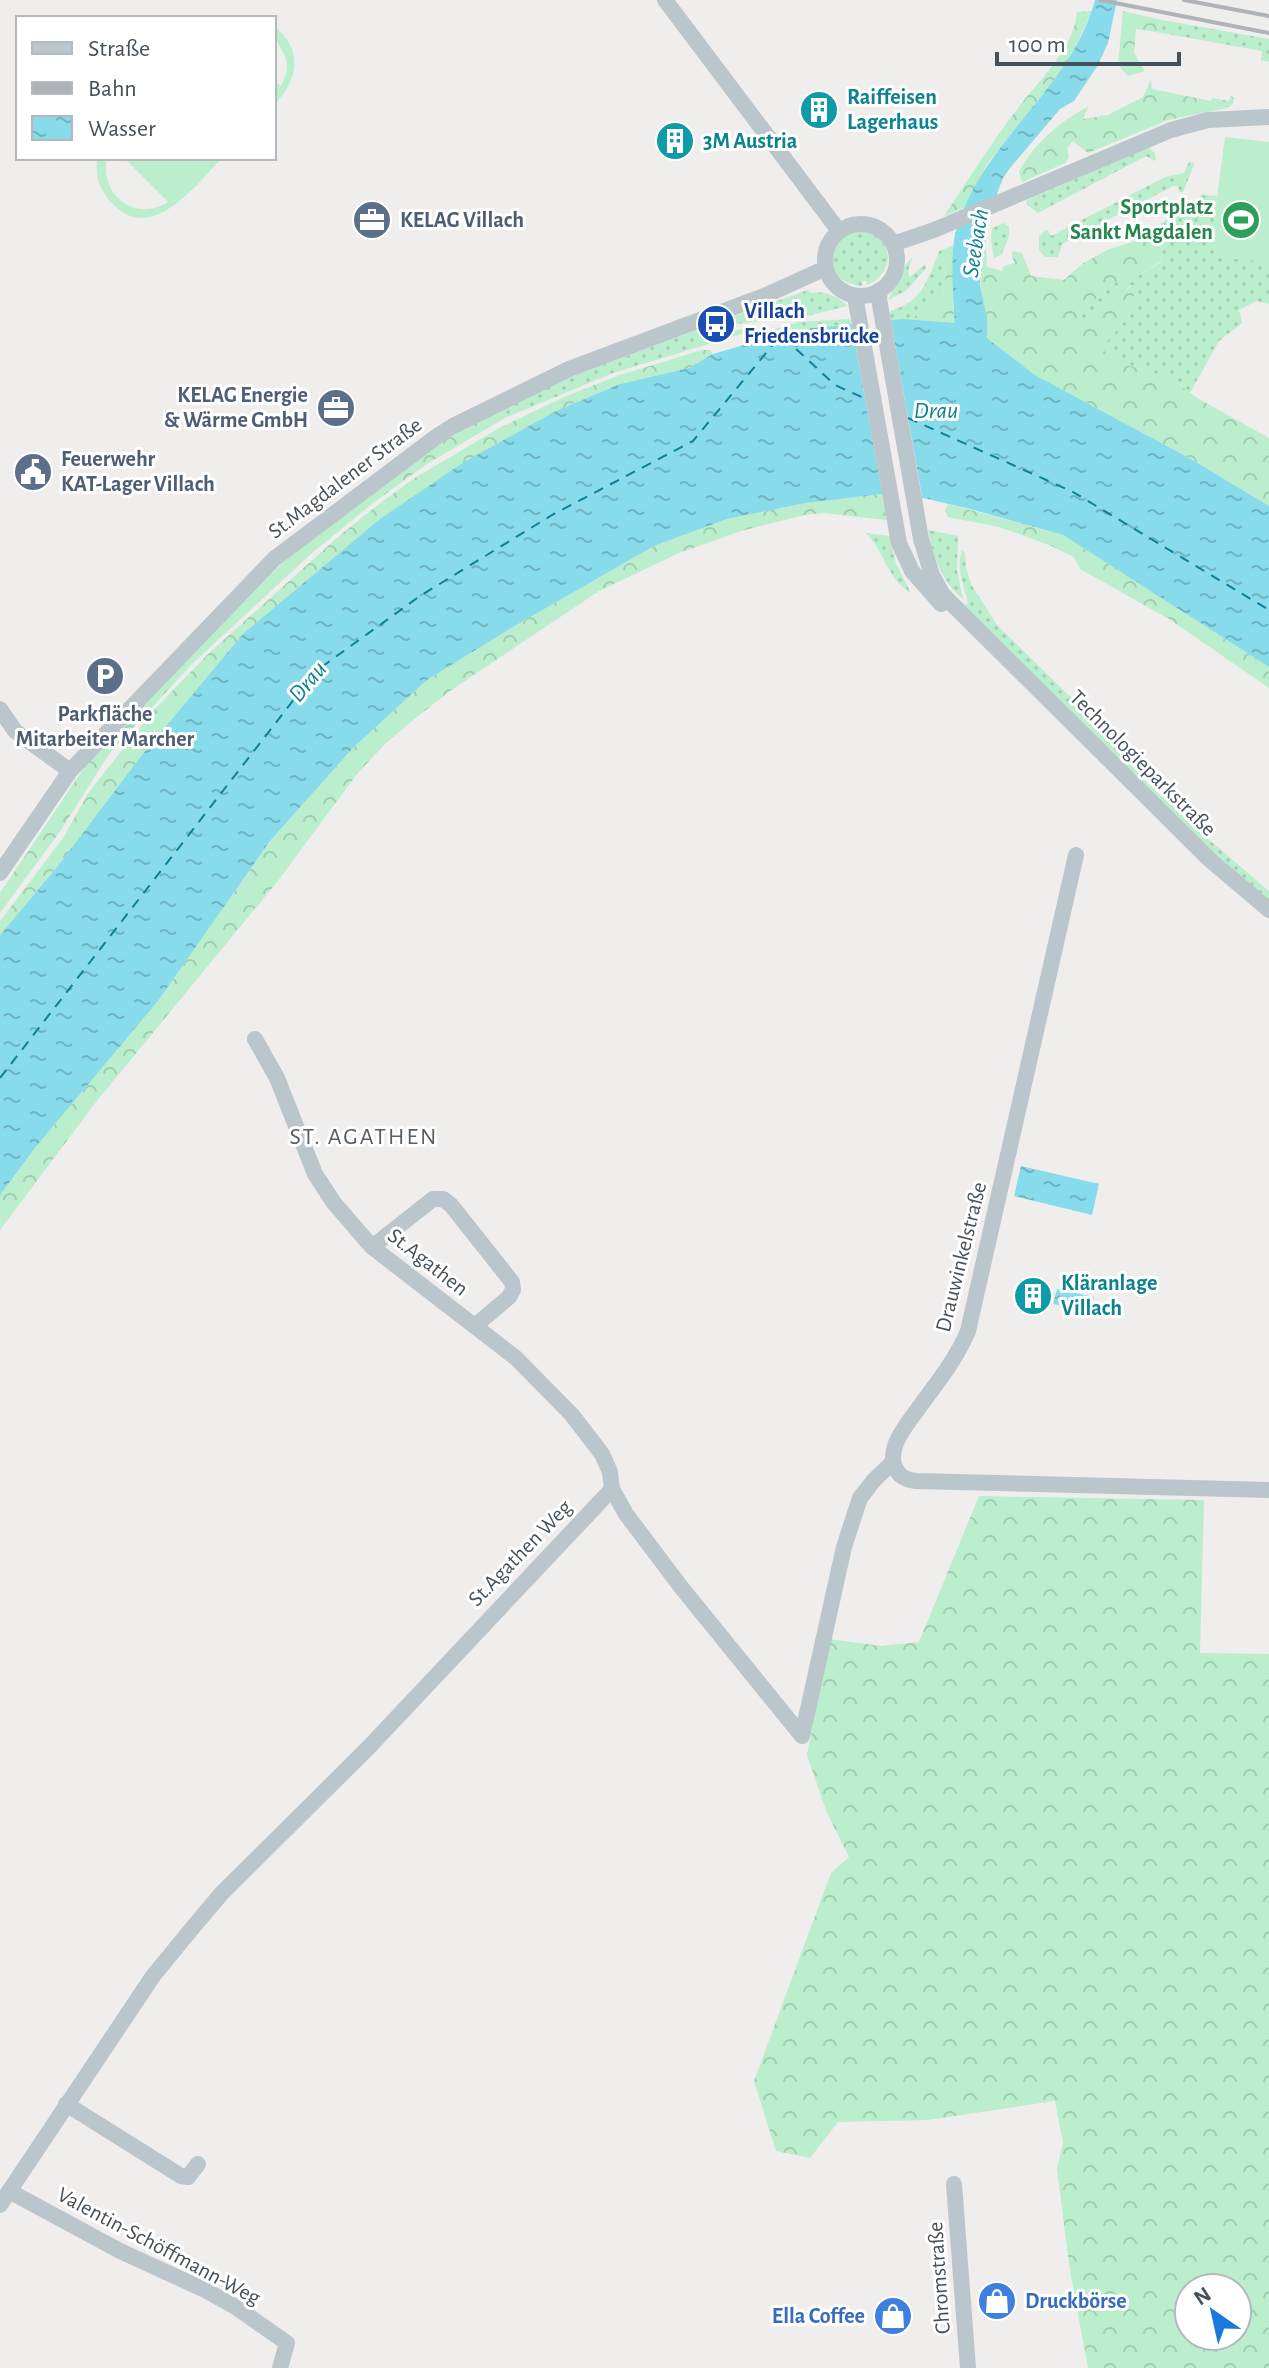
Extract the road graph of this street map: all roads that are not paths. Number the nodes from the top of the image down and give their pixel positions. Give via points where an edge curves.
1 (665, 0) edge
2 (1269, 117) edge
3 (839, 231) junction
4 (893, 244) junction
5 (826, 268) junction
6 (879, 294) junction
7 (856, 300) junction
8 (990, 643) junction
9 (0, 709) edge
10 (70, 771) junction
11 (1076, 855) dead end
12 (0, 873) edge
13 (1269, 910) edge
14 (255, 1039) dead end
15 (372, 1247) junction
16 (476, 1325) junction
17 (893, 1462) junction
18 (612, 1489) junction
19 (1269, 1490) edge
20 (66, 2104) junction
21 (198, 2164) dead end
22 (954, 2184) dead end
23 (4, 2198) edge
24 (280, 2368) edge
25 (968, 2368) edge

1 - 3 street
2 - 4 street via 1208,120 1171,130
3 - 4 street via 859,224 875,227
3 - 5 street via 825,253
4 - 6 street via 896,267
5 - 7 street via 834,284
5 - 10 street, St.Magdalener Straße via 569,369 447,430 274,559
6 - 7 street
6 - 8 street, Technologieparkstraße via 921,539 932,575 943,595
7 - 8 street, Technologieparkstraße via 899,543 927,590
8 - 13 street, Technologieparkstraße via 1210,860
9 - 10 street via 15,731
10 - 12 street, St.Magdalener Straße
11 - 17 street, Drauwinkelstraße via 968,1331 905,1427
14 - 15 street, St.Agathen via 277,1078 315,1174
15 - 16 street, St.Agathen
15 - 16 street via 433,1199 443,1199 512,1282 509,1297
16 - 18 street, St.Agathen via 572,1415 602,1454
17 - 18 street via 860,1498 802,1736 681,1587
17 - 19 street via 899,1475 916,1481
18 - 20 street, St.Agathen Weg via 369,1747 222,1893 153,1976
20 - 21 street via 181,2176 188,2177
20 - 23 street, St.Agathen Weg
22 - 25 street, Chromstraße
23 - 24 street, Valentin-Schöffmann-Weg via 234,2306 287,2343

